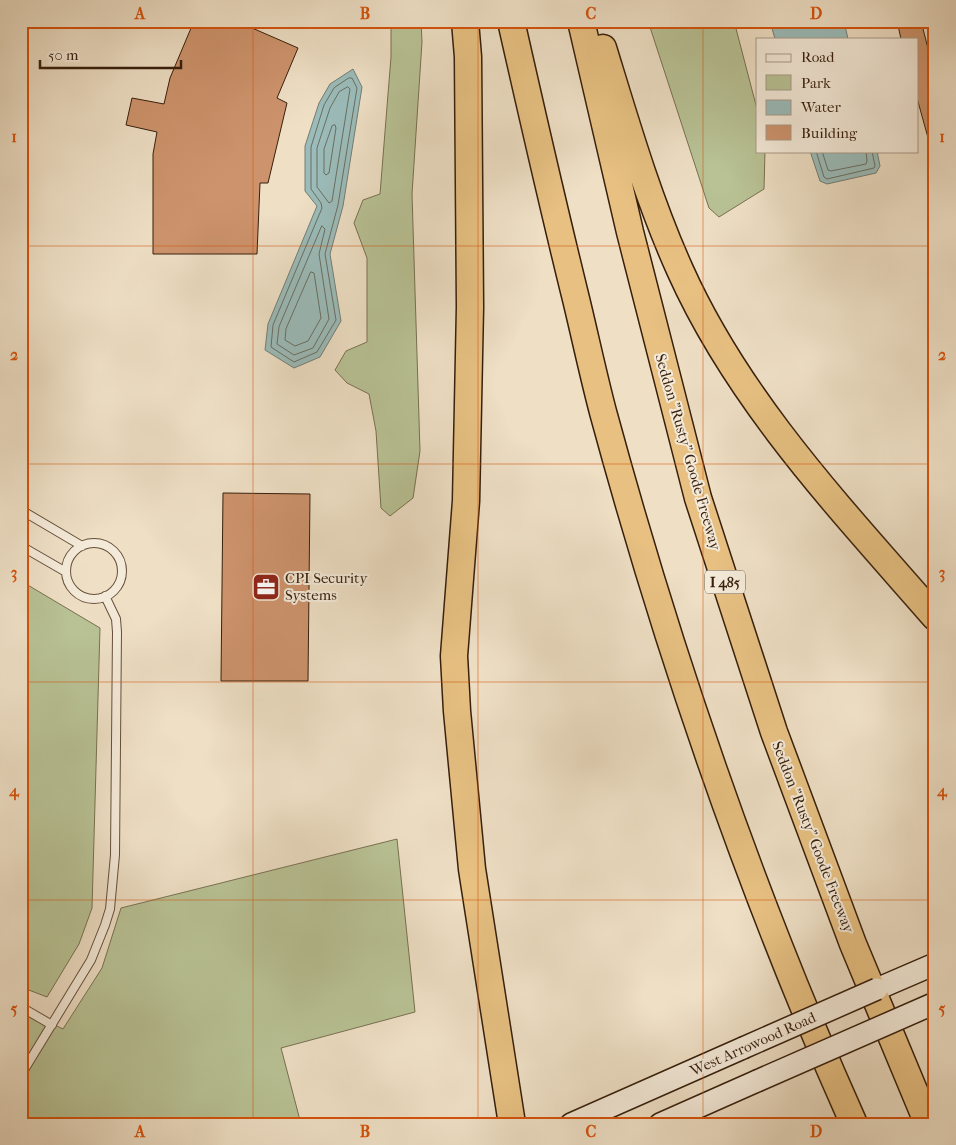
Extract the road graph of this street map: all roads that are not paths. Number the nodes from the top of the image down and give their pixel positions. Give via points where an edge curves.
1 (465, 21) edge
2 (511, 21) edge
3 (581, 21) edge
4 (595, 21) edge
5 (21, 510) edge
6 (21, 546) edge
7 (82, 546) junction
8 (66, 572) junction
9 (106, 596) junction
10 (935, 617) edge
11 (935, 964) edge
12 (935, 1003) edge
13 (21, 1007) edge
14 (52, 1025) junction
15 (21, 1075) edge
16 (512, 1124) edge
17 (571, 1124) edge
18 (660, 1124) edge
19 (854, 1124) edge
20 (928, 1124) edge

1 - 16 highway via 470,306 466,502 454,656 472,869
2 - 19 highway via 602,409 635,525 700,732 816,1036
3 - 20 highway, Seddon "Rusty" Goode Freeway / I 485 via 659,351 707,525 774,732 857,952
4 - 10 highway via 654,206 680,270 721,346 761,408 808,470
5 - 7 lane
6 - 8 lane
7 - 8 lane via 69,558
7 - 9 lane via 101,544 116,554 120,562 120,580 116,589
8 - 9 lane via 69,585 82,597
9 - 14 lane via 116,619 117,632 113,892 106,926 98,944
11 - 17 main road, West Arrowood Road, bridge
12 - 18 main road, bridge
13 - 14 lane
14 - 15 lane

